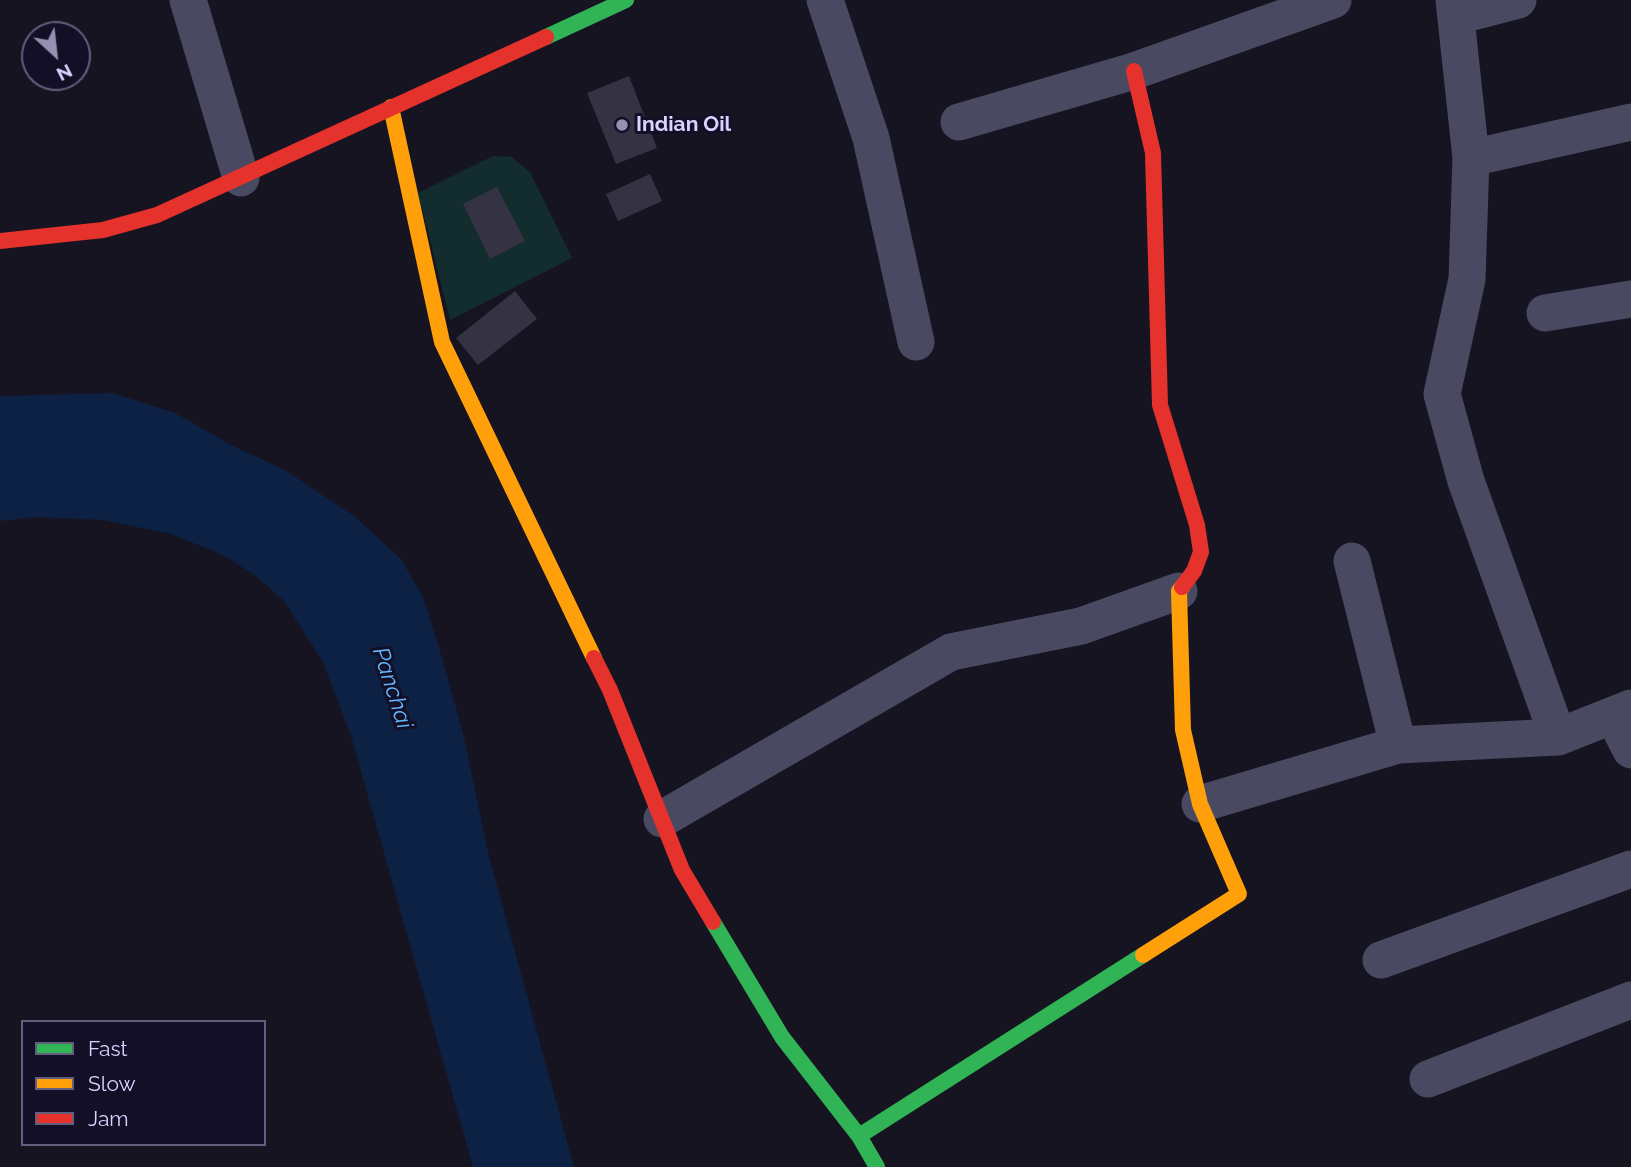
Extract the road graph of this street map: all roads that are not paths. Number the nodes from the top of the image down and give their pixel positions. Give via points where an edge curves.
1 (188, 0) edge
2 (626, 0) edge
3 (825, 0) edge
4 (1333, 0) edge
5 (1518, 0) edge
6 (1455, 8) edge
7 (1135, 71) junction
8 (391, 107) junction
9 (959, 122) dead end
10 (1631, 122) edge
11 (1471, 158) junction
12 (241, 178) junction
13 (0, 241) edge
14 (1631, 299) edge
15 (1545, 313) dead end
16 (916, 342) dead end
17 (1352, 561) dead end
18 (1179, 591) junction
19 (1622, 712) edge
20 (1558, 737) junction
21 (1398, 745) junction
22 (1631, 750) edge
23 (1200, 804) junction
24 (662, 819) junction
25 (1631, 869) edge
26 (1381, 960) dead end
27 (1631, 1000) edge
28 (1428, 1079) dead end
29 (859, 1136) junction
30 (877, 1167) edge

1 - 12 street
2 - 8 street
3 - 16 street via 872,138
4 - 7 street
5 - 6 street
6 - 11 street
7 - 9 street
7 - 18 street via 1153,153 1160,405 1197,524 1201,552
8 - 12 street
8 - 24 street via 442,342 610,690
10 - 11 street
11 - 20 street via 1466,279 1442,394 1466,481
12 - 13 street via 157,215 103,230
14 - 15 street
17 - 21 street
18 - 23 street via 1183,730
18 - 24 street via 1081,626 951,652
19 - 20 street
19 - 22 street
20 - 21 street
21 - 23 street
23 - 29 street via 1239,894
24 - 29 street via 682,870 782,1037
25 - 26 street
27 - 28 street
29 - 30 street

